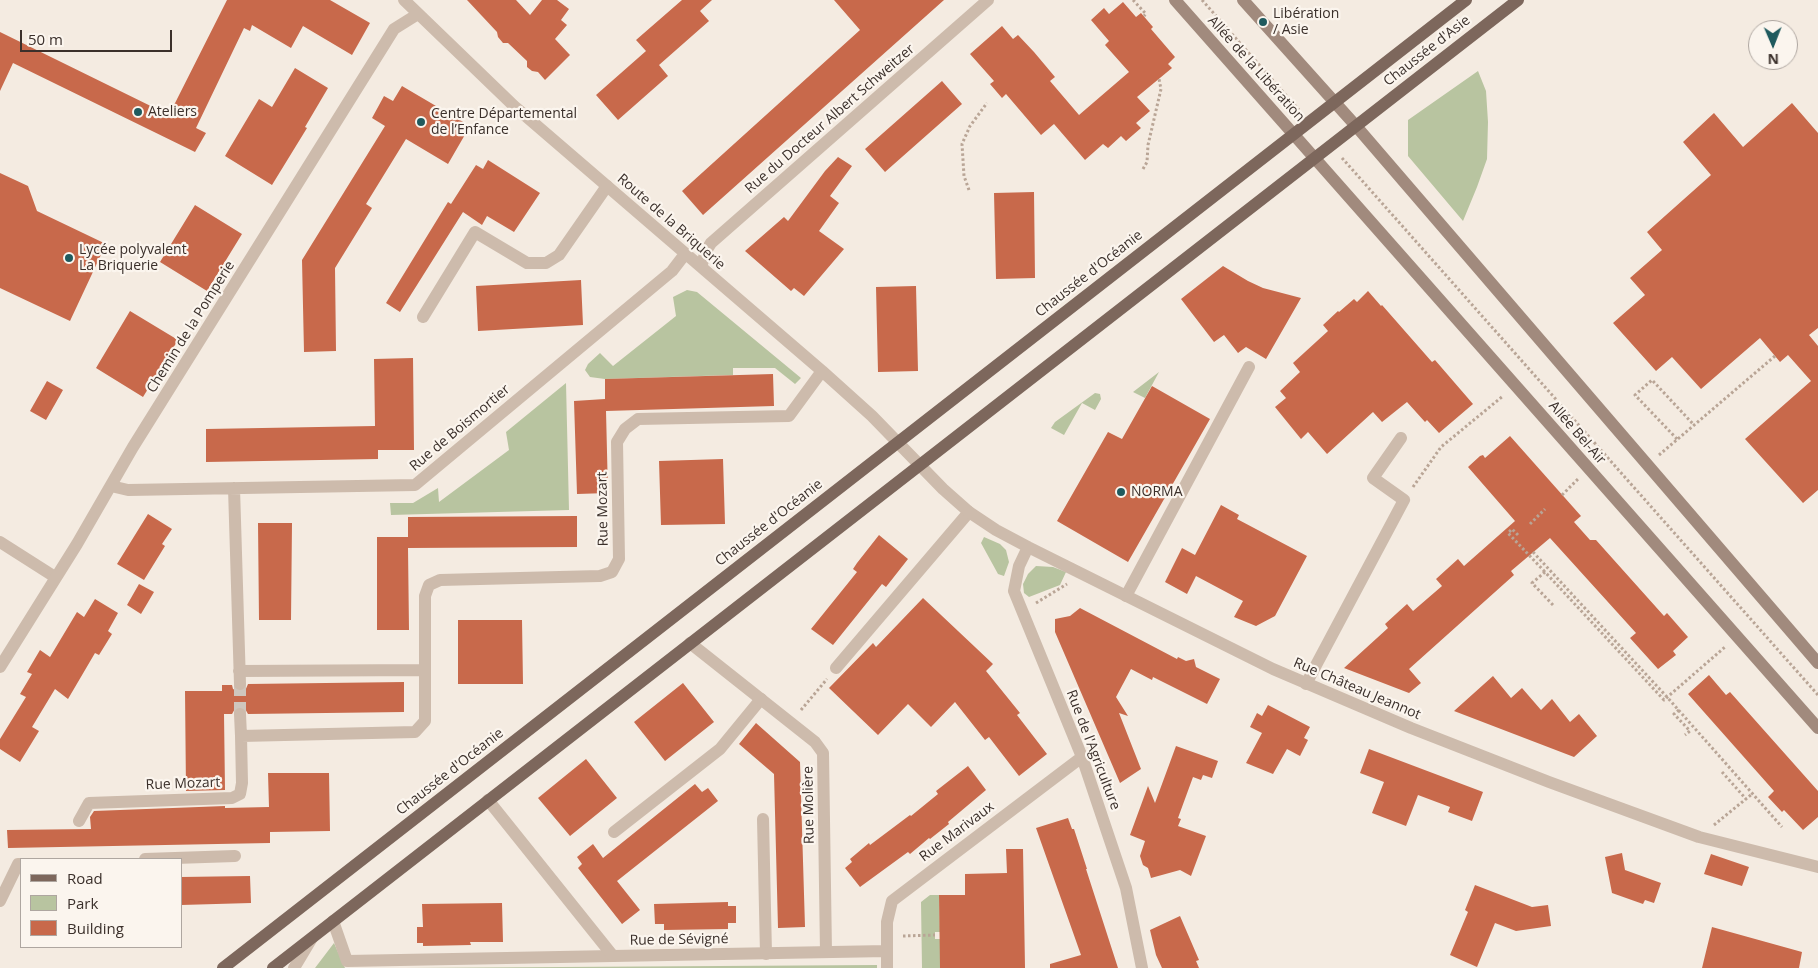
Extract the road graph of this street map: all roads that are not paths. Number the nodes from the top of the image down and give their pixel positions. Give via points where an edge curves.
1 (404, 0) edge
2 (988, 0) edge
3 (1175, 0) edge
4 (1243, 0) edge
5 (1466, 0) edge
6 (1518, 0) edge
7 (418, 14) junction
8 (1334, 102) junction
9 (1356, 126) junction
10 (1293, 134) junction
11 (1314, 158) junction
12 (606, 186) junction
13 (685, 254) junction
14 (701, 267) junction
15 (423, 317) dead end
16 (1249, 367) dead end
17 (822, 371) junction
18 (1401, 438) dead end
19 (898, 442) junction
20 (920, 465) junction
21 (111, 486) junction
22 (234, 488) junction
23 (969, 512) junction
24 (0, 542) edge
25 (1028, 547) junction
26 (55, 577) junction
27 (1126, 596) junction
28 (690, 643) junction
29 (1818, 663) edge
30 (0, 667) edge
31 (836, 668) road end
32 (426, 670) junction
33 (239, 671) junction
34 (240, 684) tunnel mouth
35 (1306, 684) junction
36 (760, 699) junction
37 (240, 714) tunnel mouth
38 (1818, 728) edge
39 (241, 736) junction
40 (1082, 757) junction
41 (488, 800) junction
42 (764, 819) dead end
43 (79, 821) dead end
44 (614, 832) dead end
45 (235, 856) dead end
46 (175, 858) edge
47 (20, 864) edge
48 (1818, 867) edge
49 (0, 901) edge
50 (333, 921) junction
51 (313, 937) junction
52 (886, 951) junction
53 (826, 952) junction
54 (766, 954) junction
55 (613, 956) junction
56 (223, 968) edge
57 (272, 968) edge
58 (294, 968) edge
59 (887, 968) edge
60 (1142, 968) edge

1 - 7 street, Route de la Briquerie
2 - 14 street, Rue du Docteur Albert Schweitzer via 711,243
3 - 10 street, Allée de la Libération
4 - 8 street
5 - 8 main road, Chaussée d'Asie
6 - 9 main road, Chaussée d'Asie
7 - 12 street, Route de la Briquerie via 514,106
7 - 21 street, Chemin de la Pomperie via 394,29
8 - 9 street
8 - 10 main road, Chaussée d'Océanie
9 - 11 main road
9 - 29 street
10 - 11 street, Allée de la Libération
10 - 19 main road, Chaussée d'Océanie
11 - 20 main road
11 - 38 street, Allée Bel-Air
12 - 13 street, Route de la Briquerie
12 - 15 street via 559,255 546,263 527,263 475,232
13 - 14 street, Route de la Briquerie
13 - 22 street, Rue de Boismortier via 672,271 414,485
14 - 17 street, Route de la Briquerie
16 - 27 street
17 - 19 street, Route de la Briquerie
17 - 32 street, Rue Mozart via 789,416 638,419 616,442 620,559 612,572 600,576 440,580 429,585 425,596
18 - 35 street via 1373,478 1404,500
19 - 20 street, Route de la Briquerie
19 - 56 main road, Chaussée d'Océanie
20 - 23 street, Rue Château Jeannot
20 - 28 main road
21 - 22 street, Rue de Boismortier via 128,490
21 - 26 street, Chemin de la Pomperie
22 - 33 street
23 - 25 street, Rue Château Jeannot
23 - 31 street
24 - 26 street
25 - 27 street, Rue Château Jeannot
25 - 40 street, Rue de l'Agriculture via 1019,566 1014,591
26 - 30 street, Chemin de la Pomperie
27 - 35 street, Rue Château Jeannot
28 - 36 street, Rue Molière
28 - 41 main road
32 - 33 street
32 - 39 street, Rue Mozart via 426,721 415,732
33 - 34 street
35 - 48 street, Rue Château Jeannot via 1549,782 1699,837
36 - 44 street via 720,749
36 - 53 street, Rue Molière via 816,742 823,753
37 - 39 street
39 - 43 street, Rue Mozart via 240,794 232,798 90,803
40 - 52 street, Rue Marivaux via 892,900
40 - 60 street, Rue de l'Agriculture via 1126,888
41 - 50 main road
41 - 55 street, Rue de Sévigné
42 - 54 street
45 - 46 street
47 - 49 street
50 - 51 main road
50 - 55 street via 347,961
51 - 57 main road
51 - 58 street
52 - 53 street
52 - 59 street
53 - 54 street, Rue de Sévigné
54 - 55 street, Rue de Sévigné

